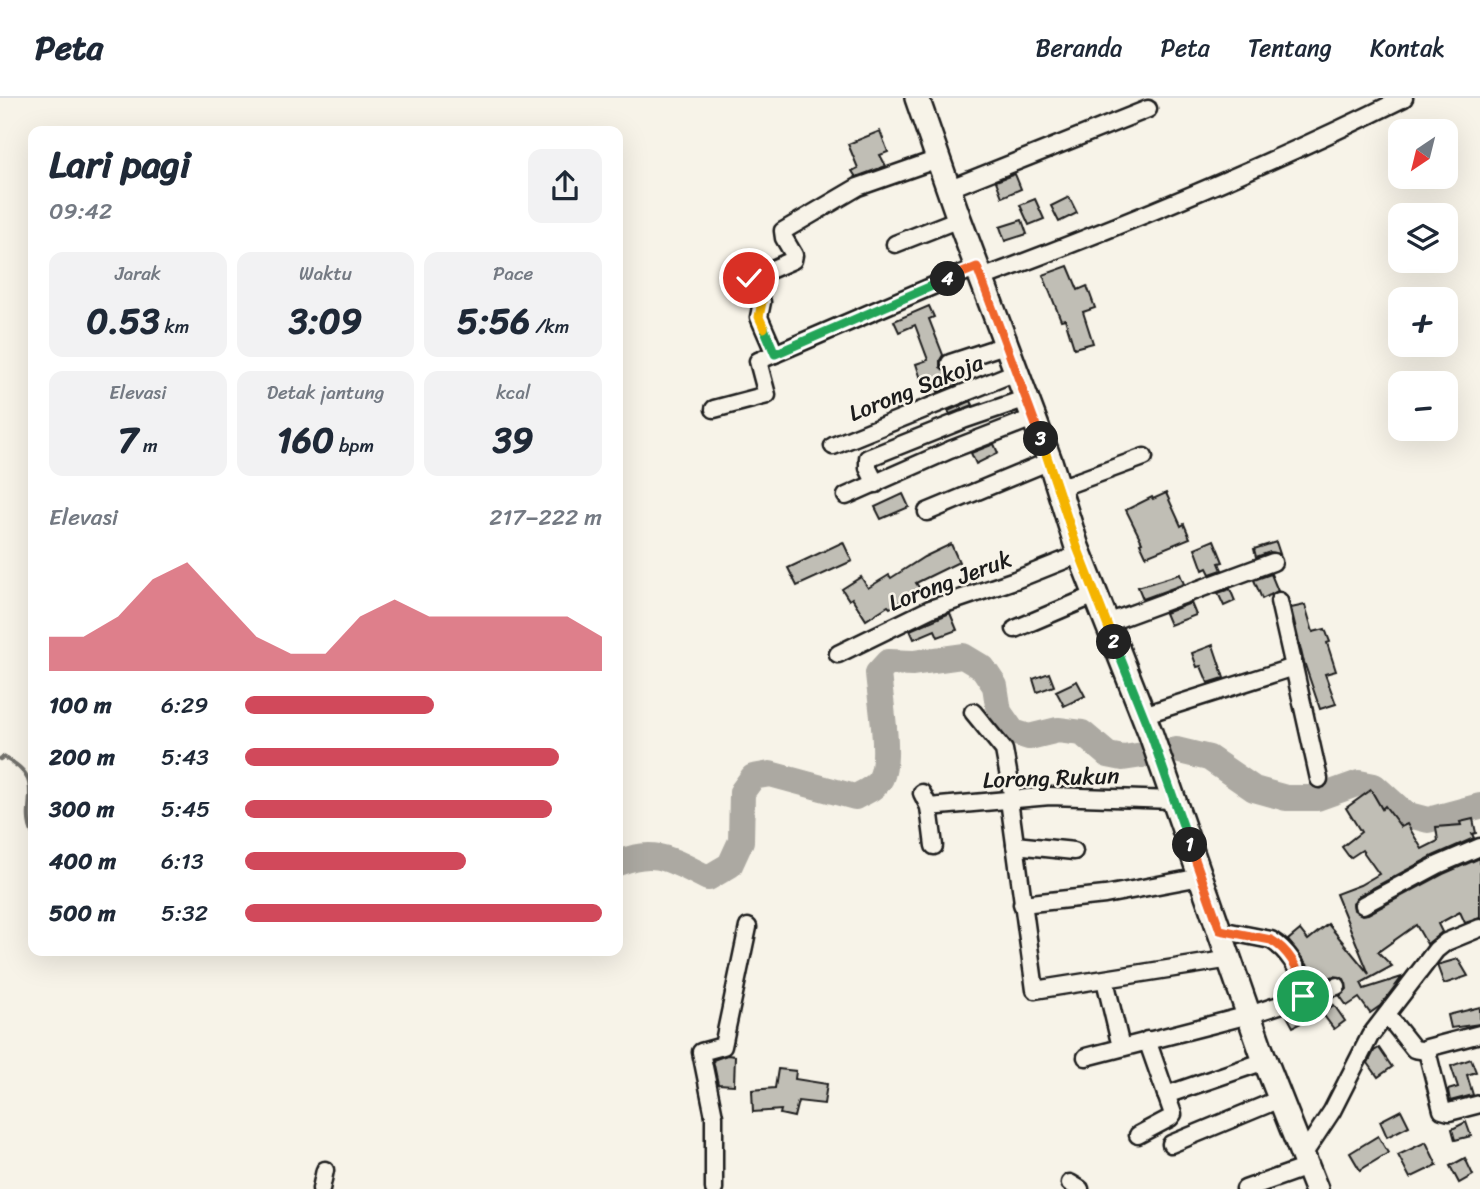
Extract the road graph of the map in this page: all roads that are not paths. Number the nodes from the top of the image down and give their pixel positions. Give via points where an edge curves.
1 (917, 98) edge
2 (1404, 98) edge
3 (1148, 109) dead end
4 (938, 159) junction
5 (948, 189) junction
6 (959, 219) junction
7 (895, 244) dead end
8 (980, 272) junction
9 (1006, 345) junction
10 (775, 354) junction
11 (950, 363) dead end
12 (1016, 372) junction
13 (1030, 408) junction
14 (714, 409) dead end
15 (833, 446) dead end
16 (1144, 457) dead end
17 (1050, 461) junction
18 (876, 484) junction
19 (1059, 488) junction
20 (846, 496) dead end
21 (927, 512) dead end
22 (1080, 554) junction
23 (1273, 562) dead end
24 (1095, 594) junction
25 (1279, 601) dead end
26 (1107, 623) junction
27 (1014, 629) dead end
28 (838, 654) dead end
29 (1294, 667) junction
30 (973, 712) dead end
31 (1147, 724) junction
32 (1319, 779) dead end
33 (1011, 799) junction
34 (1174, 800) junction
35 (1015, 845) junction
36 (934, 846) dead end
37 (1480, 848) edge
38 (1074, 850) dead end
39 (1201, 877) junction
40 (1022, 904) junction
41 (1363, 905) dead end
42 (747, 927) dead end
43 (1480, 928) edge
44 (1220, 930) junction
45 (1231, 959) junction
46 (1105, 980) junction
47 (1337, 986) dead end
48 (1309, 994) junction
49 (1249, 1015) junction
50 (1388, 1015) junction
51 (1480, 1034) edge
52 (1147, 1040) junction
53 (1121, 1047) junction
54 (1427, 1051) junction
55 (1086, 1056) dead end
56 (1265, 1061) junction
57 (1166, 1095) junction
58 (1280, 1100) junction
59 (1480, 1104) edge
60 (1138, 1135) dead end
61 (1171, 1144) dead end
62 (1305, 1161) junction
63 (325, 1170) dead end
64 (321, 1189) edge
65 (714, 1189) edge
66 (1244, 1189) edge
67 (1316, 1189) edge

1 - 4 street
2 - 8 street via 1315,143 1060,249
3 - 5 street
4 - 5 street
4 - 10 street via 858,187 783,231 793,260 749,279 762,302 759,317
5 - 6 street
6 - 7 street
6 - 8 street
8 - 9 street
8 - 10 street
9 - 11 street
9 - 12 street
10 - 14 street via 758,361 767,395
12 - 13 street
12 - 15 street, Lorong Sakoja
13 - 17 street
13 - 18 street
13 - 18 street via 963,420 868,458
16 - 19 street
17 - 19 street
17 - 21 street
18 - 20 street
19 - 22 street
22 - 24 street
22 - 28 street, Lorong Jeruk via 930,609
23 - 26 street
24 - 26 street
24 - 27 street
25 - 29 street
26 - 31 street
29 - 31 street
29 - 32 street
30 - 33 street via 1004,750
31 - 34 street
33 - 34 street, Lorong Rukun
33 - 35 street
33 - 36 street, Lorong Rukun via 925,800
34 - 39 street
35 - 38 street
35 - 40 street
37 - 41 street
39 - 40 street
39 - 44 street
40 - 46 street via 1035,990
42 - 65 street via 723,1046 701,1052 714,1116
43 - 50 street via 1436,950
44 - 45 street
44 - 48 street via 1277,944 1292,958
45 - 46 street
45 - 49 street
46 - 53 street
47 - 48 street
48 - 49 street
49 - 52 street
49 - 56 street
50 - 54 street via 1413,1049
50 - 62 street via 1370,1036
51 - 54 street
52 - 53 street
52 - 57 street
53 - 55 street
54 - 59 street via 1442,1110
56 - 57 street
56 - 58 street
57 - 60 street via 1172,1116
58 - 61 street
58 - 62 street
62 - 66 street
62 - 67 street
63 - 64 street

